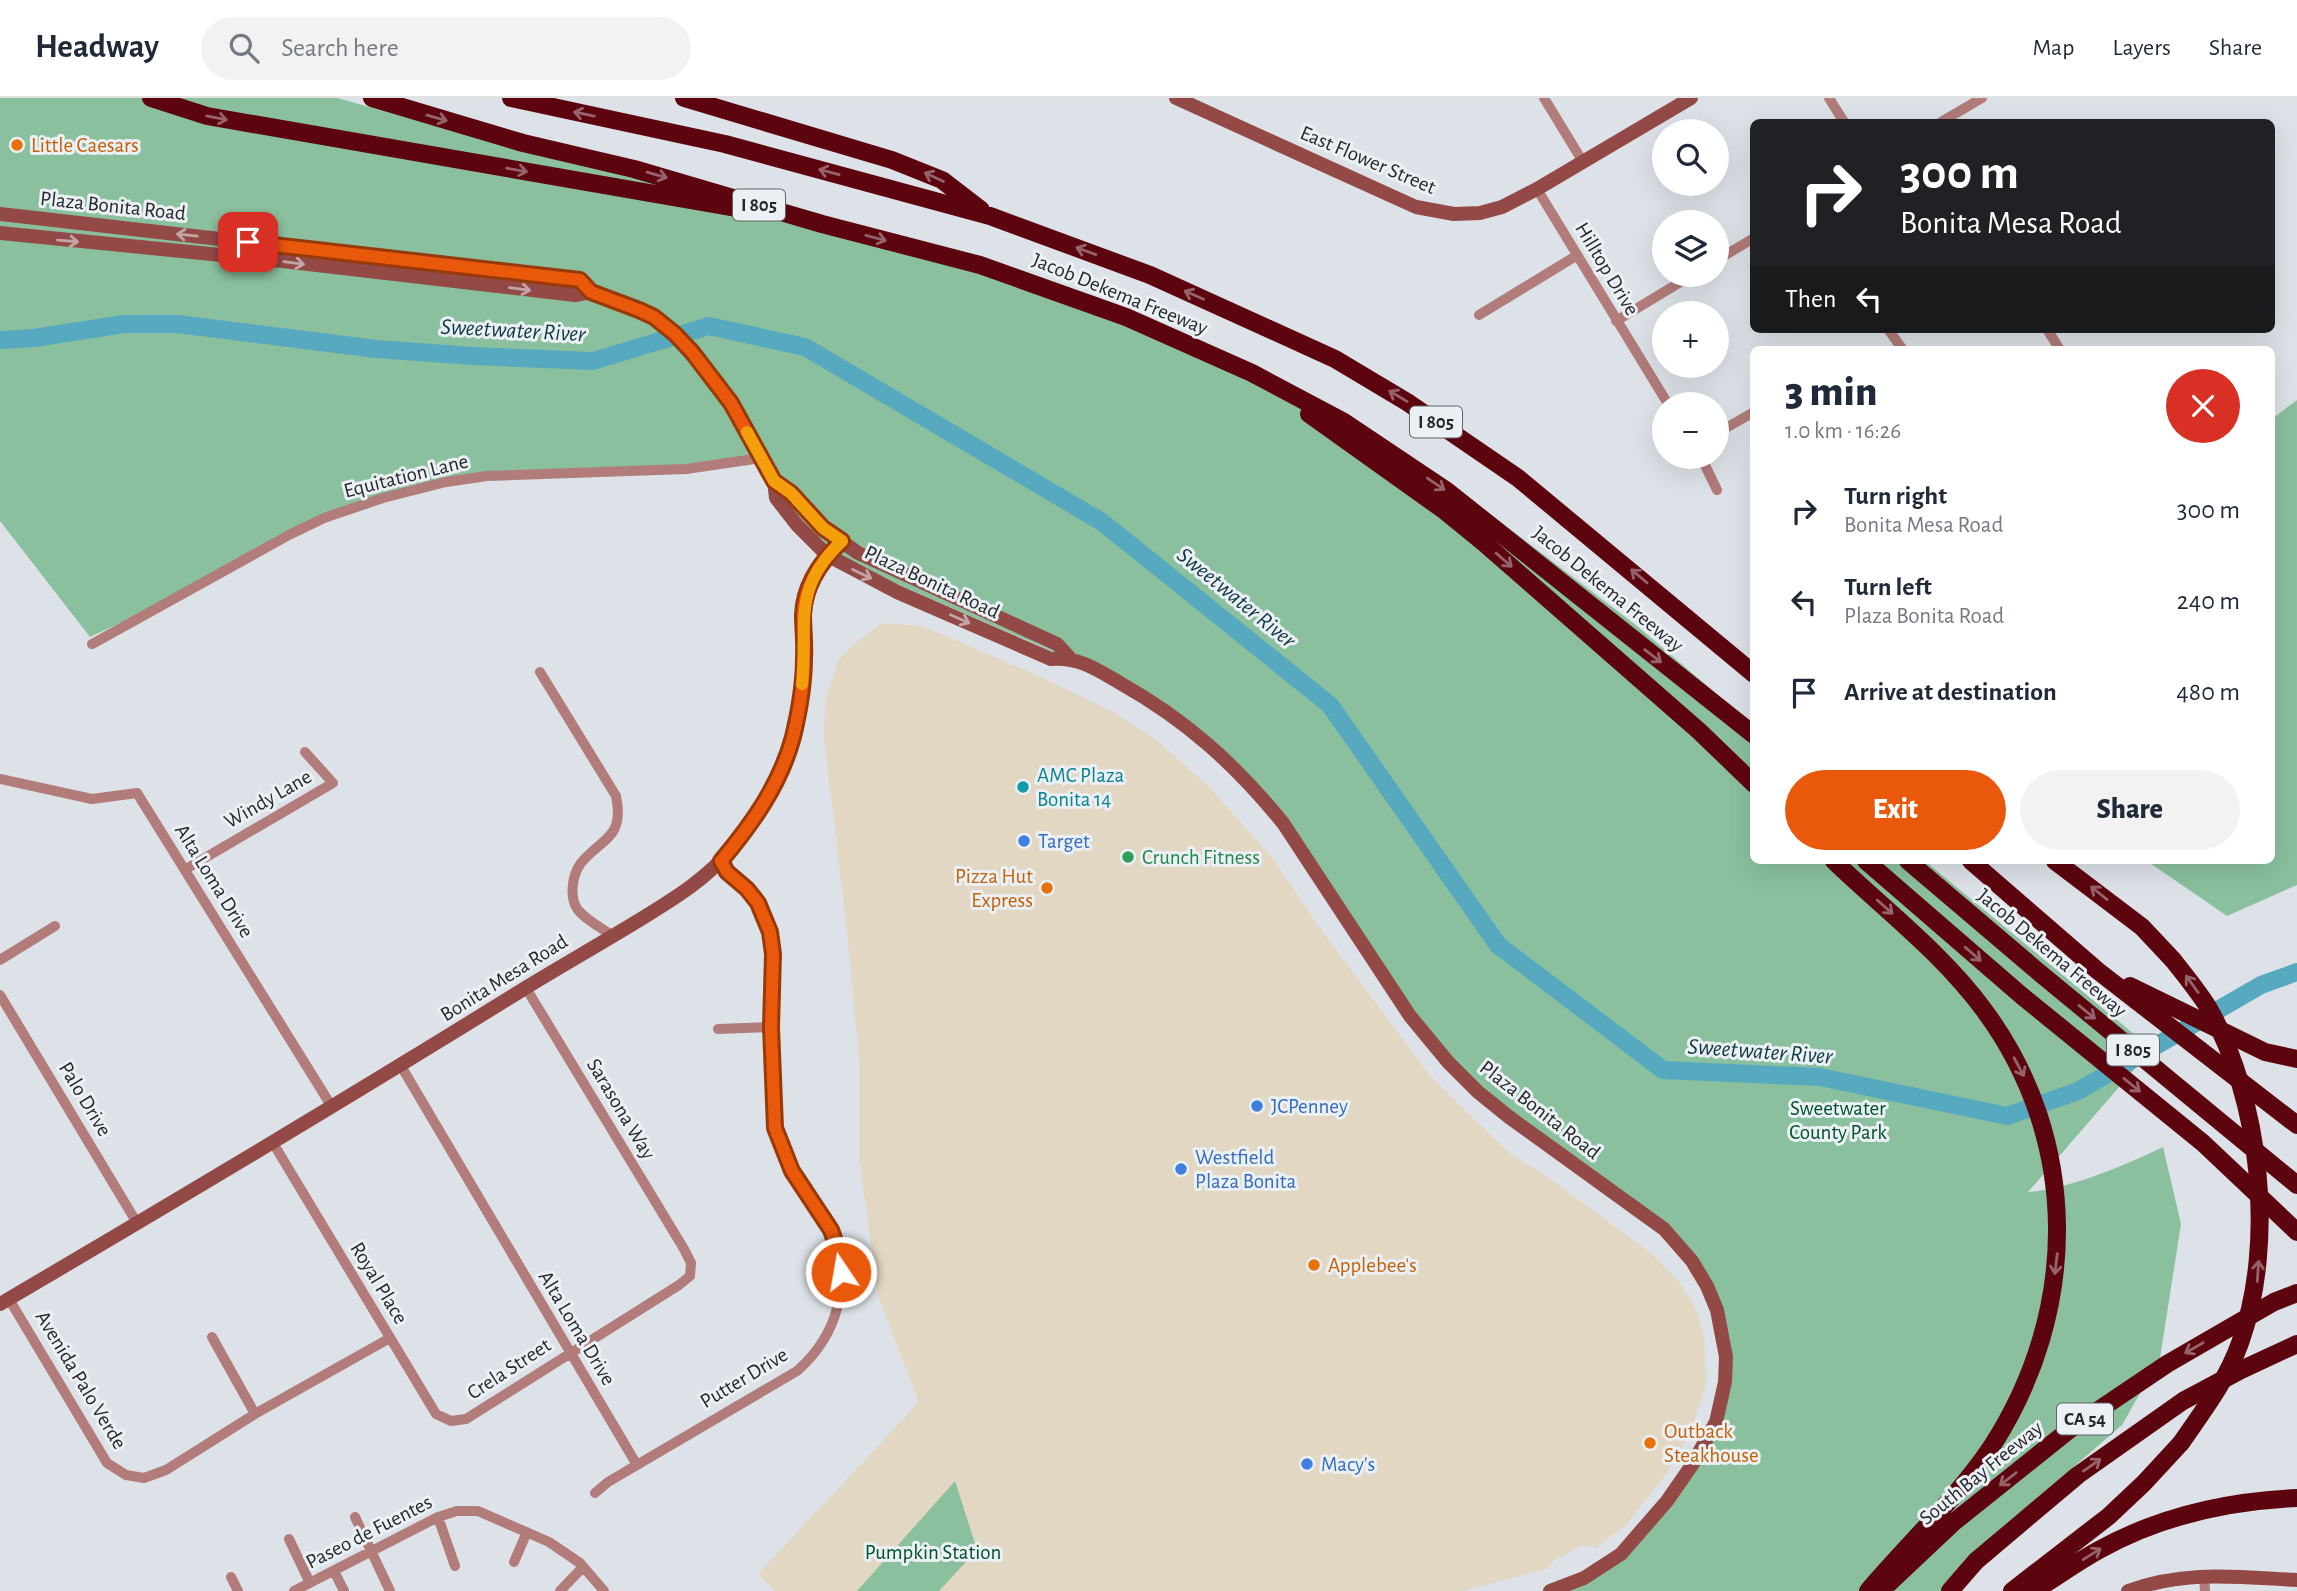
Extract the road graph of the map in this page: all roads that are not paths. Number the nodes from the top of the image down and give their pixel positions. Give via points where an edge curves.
1 (151, 98) edge
2 (372, 98) edge
3 (510, 98) edge
4 (684, 98) edge
5 (1176, 98) edge
6 (1544, 98) edge
7 (1691, 98) edge
8 (1829, 98) edge
9 (1982, 98) edge
10 (1842, 119) edge
11 (1946, 119) edge
12 (1583, 162) junction
13 (1537, 189) junction
14 (0, 214) edge
15 (990, 216) junction
16 (822, 223) junction
17 (0, 233) edge
18 (1750, 240) edge
19 (1729, 253) edge
20 (1576, 256) junction
21 (1672, 287) edge
22 (591, 292) junction
23 (1479, 315) dead end
24 (1616, 321) junction
25 (1252, 373) junction
26 (1660, 392) edge
27 (1750, 414) edge
28 (1729, 426) edge
29 (761, 458) junction
30 (1707, 469) edge
31 (774, 481) junction
32 (1717, 489) dead end
33 (842, 541) junction
34 (827, 555) junction
35 (1691, 620) junction
36 (92, 644) dead end
37 (1750, 656) edge
38 (1069, 657) junction
39 (1750, 671) edge
40 (540, 672) dead end
41 (1699, 732) junction
42 (1750, 732) edge
43 (305, 752) dead end
44 (1750, 771) edge
45 (0, 779) edge
46 (1750, 780) edge
47 (721, 861) junction
48 (1837, 864) edge
49 (1869, 864) edge
50 (1912, 864) edge
51 (1974, 864) edge
52 (2059, 864) edge
53 (186, 869) junction
54 (55, 926) dead end
55 (613, 936) junction
56 (0, 960) edge
57 (2098, 971) junction
58 (526, 988) junction
59 (0, 995) edge
60 (771, 1027) junction
61 (718, 1029) dead end
62 (2297, 1059) edge
63 (401, 1066) junction
64 (332, 1107) junction
65 (2292, 1121) edge
66 (273, 1143) junction
67 (2295, 1184) edge
68 (138, 1223) junction
69 (2297, 1232) edge
70 (684, 1249) joint
71 (2297, 1293) edge
72 (5, 1302) edge
73 (212, 1337) dead end
74 (390, 1338) junction
75 (2297, 1344) edge
76 (569, 1353) junction
77 (255, 1414) junction
78 (466, 1419) joint
79 (636, 1465) junction
80 (595, 1493) dead end
81 (2297, 1498) edge
82 (355, 1517) dead end
83 (438, 1517) junction
84 (527, 1532) junction
85 (289, 1539) dead end
86 (371, 1553) junction
87 (514, 1562) dead end
88 (455, 1566) dead end
89 (583, 1567) junction
90 (334, 1571) junction
91 (2204, 1575) junction
92 (231, 1577) dead end
93 (2297, 1580) edge
94 (310, 1583) junction
95 (238, 1591) edge
96 (295, 1591) edge
97 (344, 1591) edge
98 (390, 1591) edge
99 (560, 1591) edge
100 (604, 1591) edge
101 (1550, 1591) edge
102 (1868, 1591) edge
103 (1881, 1591) edge
104 (1950, 1591) edge
105 (2012, 1591) edge
106 (2035, 1591) edge
107 (2128, 1591) edge
108 (2205, 1591) edge

1 -> 16 highway via 207,116
2 -> 16 highway, Jacob Dekema Freeway / I 805
15 -> 3 highway, Jacob Dekema Freeway / I 805 via 724,144
15 -> 4 highway via 942,180 892,160
5 - 13 main road, East Flower Street via 1428,211 1480,213
6 - 12 street
7 - 12 main road, East Flower Street
8 - 10 street
9 - 11 street
12 - 13 main road, East Flower Street
13 - 20 street, Hilltop Drive
22 -> 14 main road, Plaza Bonita Road via 580,280
35 -> 15 highway, Jacob Dekema Freeway / I 805 via 1518,478 1407,401 1335,359 1150,275
16 -> 25 highway, Jacob Dekema Freeway / I 805 via 993,269 1126,317
17 -> 22 main road, Plaza Bonita Road via 575,295
18 - 19 street
20 - 23 street
20 - 24 street, Hilltop Drive
21 - 24 street
22 - 29 main road, Plaza Bonita Road via 654,317 675,334 731,403
24 - 26 street, Hilltop Drive
25 -> 41 highway via 1464,526
25 -> 42 highway, Jacob Dekema Freeway / I 805 via 1343,422 1447,491
27 - 28 street
29 - 31 main road, Plaza Bonita Road
29 - 36 street, Equitation Lane via 686,469 487,476 383,498 289,535
30 - 32 street
31 - 33 main road, Plaza Bonita Road
31 - 34 main road, Plaza Bonita Road via 776,498
33 - 34 main road, Bonita Mesa Road
33 - 38 main road, Plaza Bonita Road via 897,572 1058,644
34 -> 38 main road, Plaza Bonita Road via 897,592 1051,659
34 - 47 main road, Bonita Mesa Road via 806,596 800,701 780,775 754,822
35 - 37 highway
35 - 39 highway, Jacob Dekema Freeway / I 805
38 - 101 main road, Plaza Bonita Road via 1150,700 1212,746 1283,823 1410,1016 1448,1062 1509,1117 1664,1229 1707,1286 1726,1357 1716,1422 1686,1476 1621,1555 1584,1578
40 - 55 street via 616,796 614,829 580,864 573,882 576,907
41 - 44 highway
41 - 46 highway
43 - 53 street, Windy Lane via 333,783
45 - 53 street, Alta Loma Drive via 92,799 137,793
47 - 55 main road, Bonita Mesa Road via 677,897
47 - 60 street, Putter Drive via 753,896 767,920 772,943
48 -> 102 highway via 1922,940 1984,1009 2035,1101 2050,1150 2056,1196 2058,1249 2050,1314 2022,1394 1983,1458
49 -> 69 highway via 2203,1143
50 -> 67 highway, Jacob Dekema Freeway / I 805
51 - 57 highway, Jacob Dekema Freeway / I 805
105 -> 52 highway, bridge via 2109,1516 2181,1443 2218,1390 2240,1344 2257,1283 2259,1184 2253,1140 2222,1037 2208,1007 2142,927
53 - 64 street, Alta Loma Drive
54 - 56 street
55 - 58 main road, Bonita Mesa Road
57 - 62 highway via 2265,1052
57 - 65 highway, Jacob Dekema Freeway / I 805, bridge
58 - 63 main road, Bonita Mesa Road
58 - 70 street, Sarasona Way
59 - 68 street, Palo Drive
60 - 61 street
60 - 79 street, Putter Drive via 775,1128 792,1171 835,1240 841,1272 838,1308 823,1343 797,1371
63 - 64 main road, Bonita Mesa Road
63 - 76 street, Alta Loma Drive
64 - 66 main road, Bonita Mesa Road
66 - 68 main road, Bonita Mesa Road
66 - 74 street, Royal Place
68 - 72 main road, Bonita Mesa Road
70 - 76 street, Crela Street via 691,1263 690,1276
71 -> 103 highway, South Bay Freeway / CA 54 via 2167,1364 2069,1430 1954,1522
72 - 77 street, Avenida Palo Verde via 107,1463 126,1475 144,1478 166,1470
73 - 77 street
74 - 77 street
74 - 78 street, Royal Place via 436,1414 450,1421
104 -> 75 highway, CA 54 via 1976,1561 2078,1475 2183,1401
76 - 78 street, Crela Street
76 - 79 street, Alta Loma Drive
79 - 80 street, Putter Drive
106 -> 81 highway via 2097,1550 2162,1521 2266,1499
82 - 86 street
83 - 84 street, Paseo de Fuentes via 478,1511
83 - 86 street, Paseo de Fuentes
83 - 88 street
84 - 87 street
84 - 89 street, Paseo de Fuentes
85 - 94 street
86 - 90 street, Paseo de Fuentes
86 - 98 street
89 - 99 street
89 - 100 street, Paseo de Fuentes
90 - 94 street, Paseo de Fuentes
90 - 97 street
91 - 93 main road
91 - 107 main road
91 - 108 street
92 - 95 street
94 - 96 street, Paseo de Fuentes

